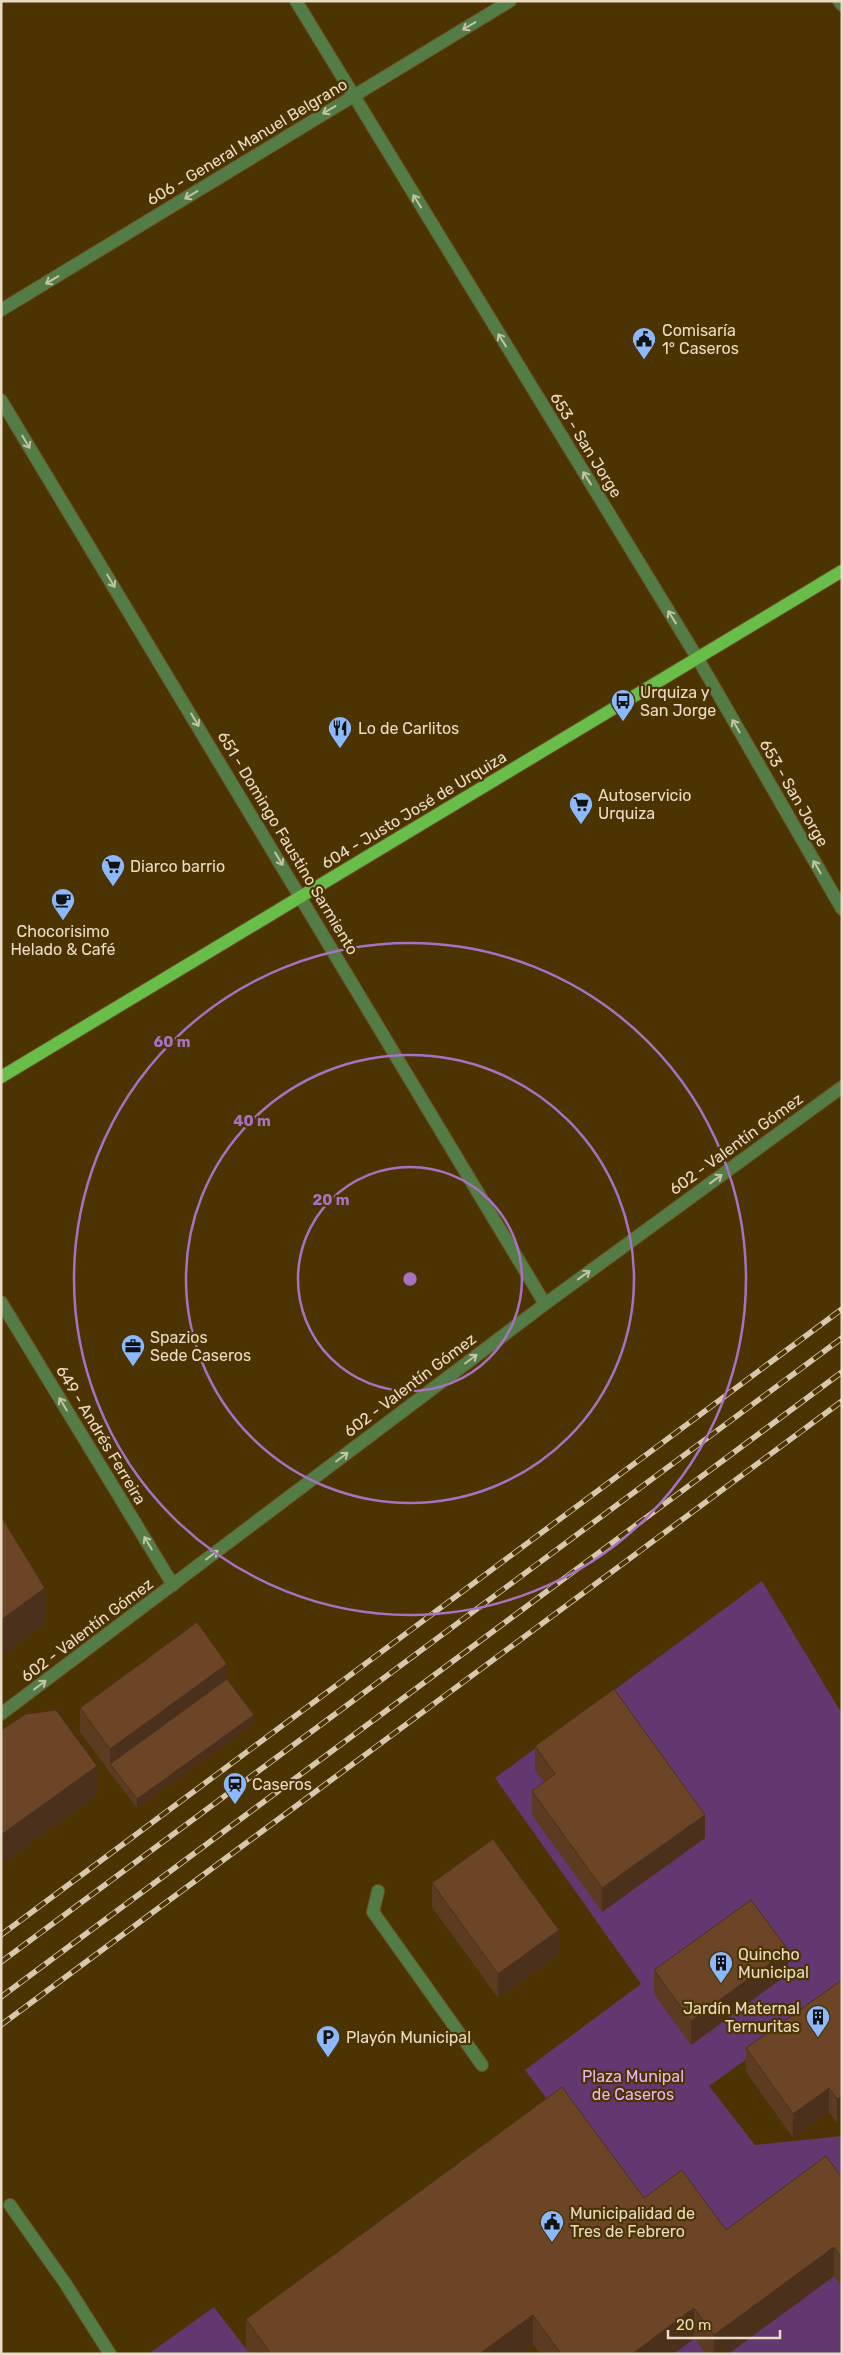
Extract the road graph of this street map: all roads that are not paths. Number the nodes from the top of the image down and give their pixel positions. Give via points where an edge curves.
1 (296, 1) edge
2 (510, 1) edge
3 (839, 1) edge
4 (842, 5) edge
5 (353, 96) junction
6 (1, 310) edge
7 (1, 400) edge
8 (842, 570) edge
9 (698, 659) junction
10 (302, 896) junction
11 (842, 909) edge
12 (1, 1077) edge
13 (842, 1088) edge
14 (1, 1302) edge
15 (545, 1304) junction
16 (173, 1585) junction
17 (1, 1714) edge
18 (378, 1891) dead end
19 (482, 2065) dead end
20 (10, 2205) dead end
21 (110, 2354) edge

1 - 5 street, 653 - San Jorge
2 -> 5 street, 606 - General Manuel Belgrano
3 - 4 street
5 -> 6 street, 606 - General Manuel Belgrano
9 -> 5 street, 653 - San Jorge
7 -> 10 street, 651 - Domingo Faustino Sarmiento
8 - 9 main road, 604 - Justo José de Urquiza
9 - 10 main road, 604 - Justo José de Urquiza
11 -> 9 street, 653 - San Jorge
10 - 12 main road, 604 - Justo José de Urquiza
10 - 15 street, 651 - Domingo Faustino Sarmiento
15 -> 13 street, 602 - Valentín Gómez
16 -> 14 street, 649 - Andrés Ferreira
16 -> 15 street, 602 - Valentín Gómez
17 -> 16 street, 602 - Valentín Gómez
18 - 19 street via 373,1912
20 - 21 street

